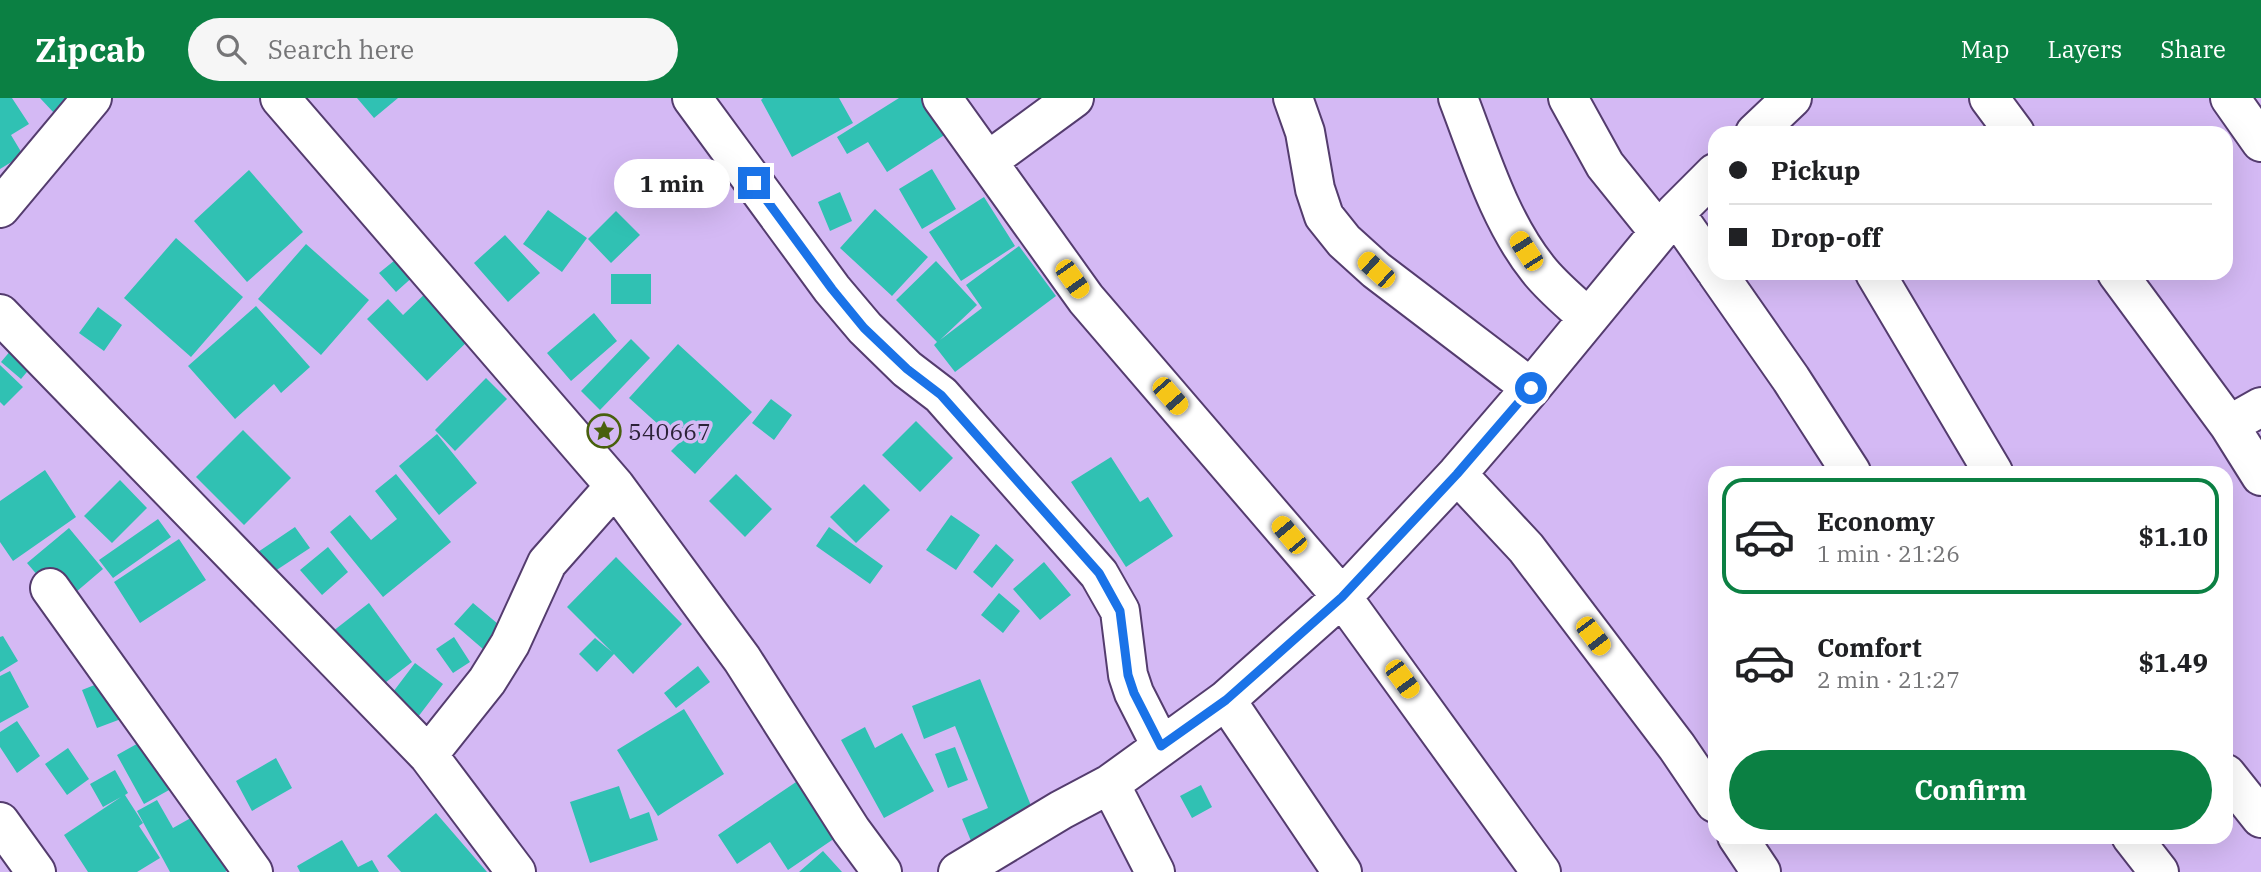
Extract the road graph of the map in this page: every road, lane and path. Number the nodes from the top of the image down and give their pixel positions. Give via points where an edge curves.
1 (92, 98) edge
2 (280, 98) edge
3 (692, 98) edge
4 (943, 98) edge
5 (1074, 98) edge
6 (1293, 98) edge
7 (1458, 98) edge
8 (1568, 98) edge
9 (1989, 98) edge
10 (2230, 98) edge
11 (2010, 126) edge
12 (2261, 142) edge
13 (988, 161) junction
14 (1708, 180) edge
15 (0, 208) edge
16 (1667, 223) junction
17 (1708, 263) edge
18 (1722, 280) edge
19 (1879, 280) edge
20 (2123, 280) edge
21 (0, 314) edge
22 (1588, 318) junction
23 (1531, 388) junction
24 (2245, 416) edge
25 (1847, 466) edge
26 (1989, 466) edge
27 (1457, 474) junction
28 (2261, 476) edge
29 (615, 486) junction
30 (50, 588) dead end
31 (1342, 597) junction
32 (1226, 700) junction
33 (1161, 746) junction
34 (428, 755) junction
35 (1110, 783) junction
36 (2233, 784) edge
37 (1708, 793) edge
38 (2261, 818) edge
39 (0, 822) edge
40 (1742, 844) edge
41 (2137, 844) edge
42 (36, 872) edge
43 (253, 872) edge
44 (516, 872) edge
45 (882, 872) edge
46 (958, 872) edge
47 (1155, 872) edge
48 (1342, 872) edge
49 (1541, 872) edge
50 (1761, 872) edge
51 (2159, 872) edge

1 - 15 street
2 - 29 street
3 - 33 street via 864,328 941,395 1099,573 1120,611 1134,693
4 - 13 street
5 - 13 street
6 - 23 street via 1324,216 1344,242
7 - 22 street via 1514,233 1538,269
8 - 16 street via 1605,165
9 - 11 street
10 - 12 street
13 - 31 street via 1086,299
14 - 16 street
16 - 17 street
16 - 22 street
18 - 25 street
19 - 26 street
20 - 24 street
21 - 34 street
22 - 23 street
23 - 27 street
24 - 28 street
27 - 31 street
27 - 37 street via 1525,548
29 - 34 street via 547,563 510,644
29 - 45 street via 742,659
30 - 43 street
31 - 32 street
31 - 49 street
32 - 33 street
32 - 48 street
33 - 35 street
34 - 44 street
35 - 46 street
35 - 47 street
36 - 38 street
39 - 42 street
40 - 50 street
41 - 51 street

